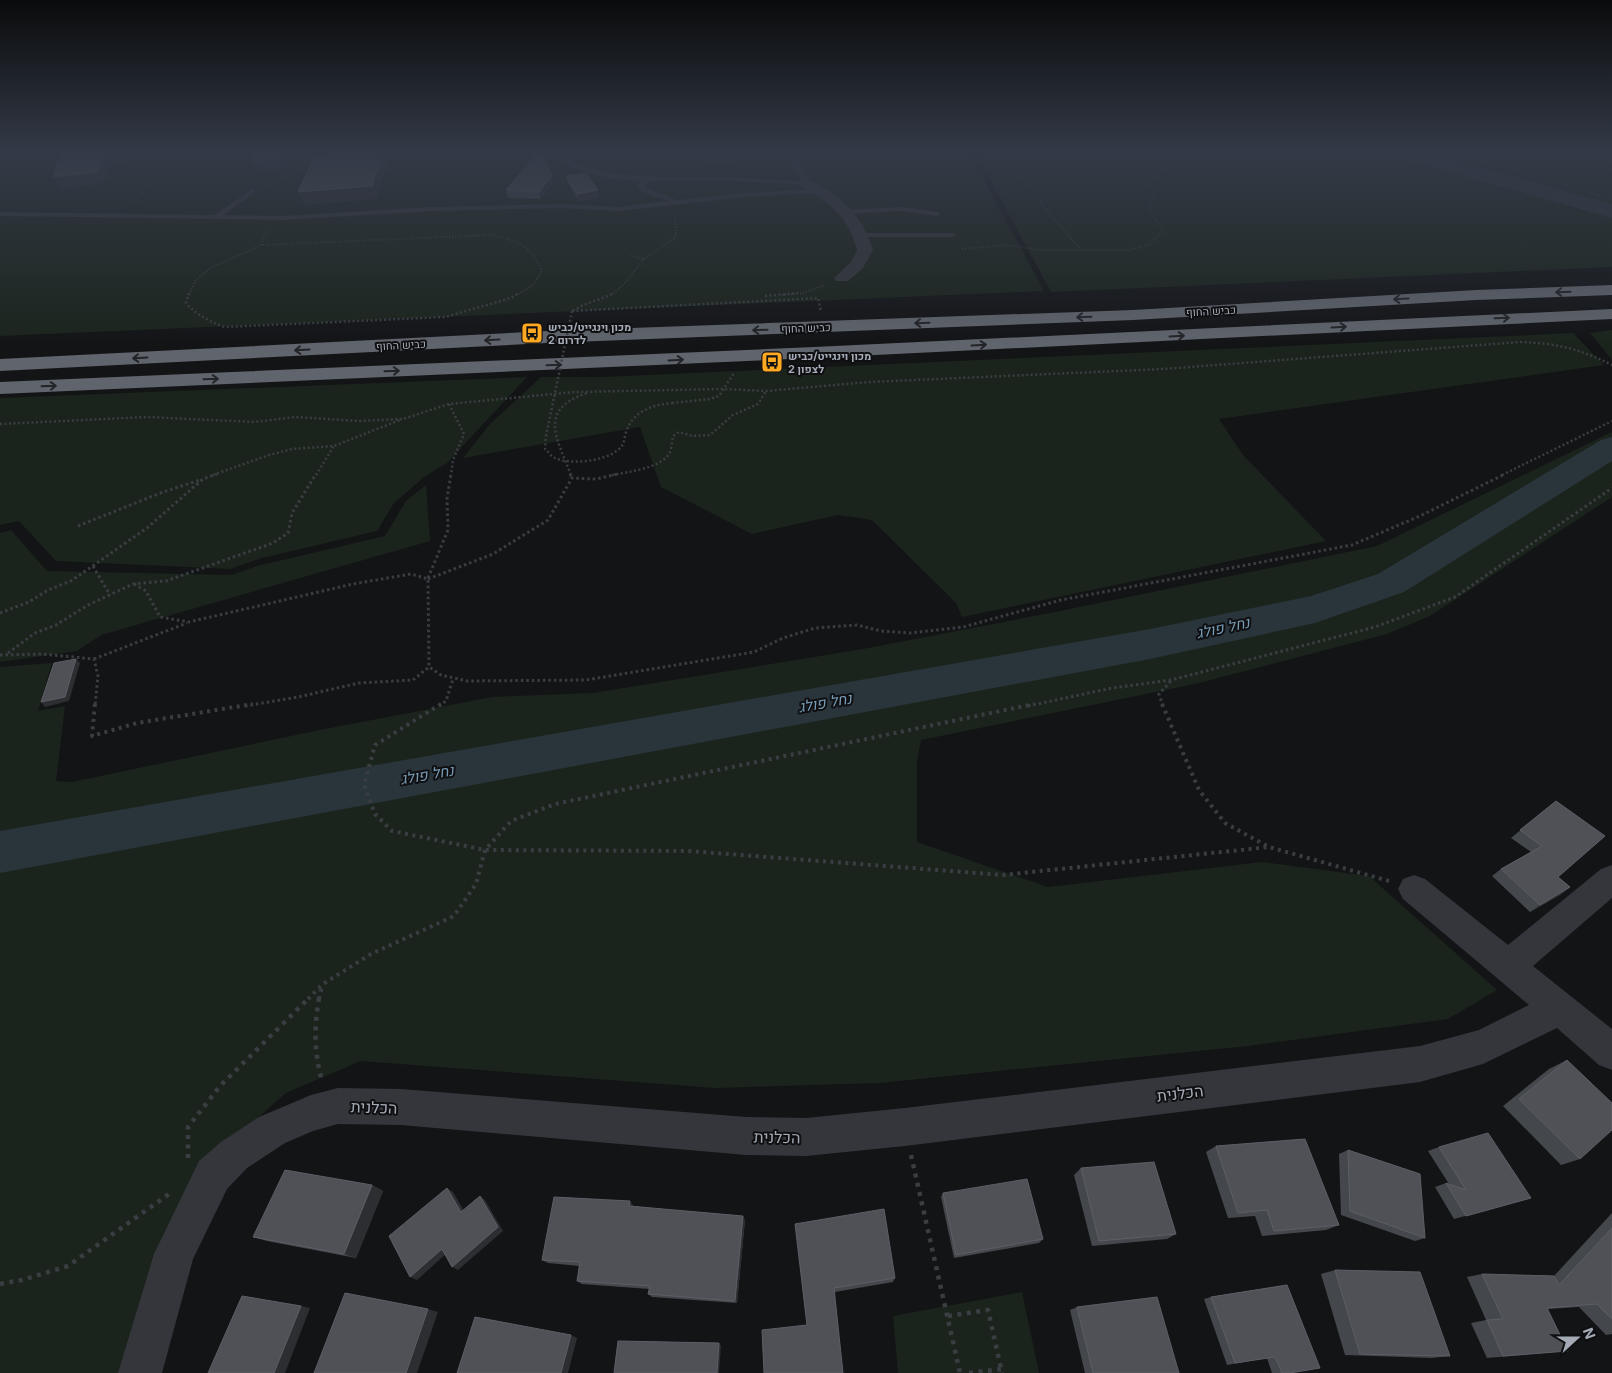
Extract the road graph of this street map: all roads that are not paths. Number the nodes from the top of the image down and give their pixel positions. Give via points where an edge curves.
1 (129, 216) edge
2 (216, 216) edge
3 (315, 216) edge
4 (850, 216) edge
5 (213, 218) junction
6 (862, 235) junction
7 (952, 235) dead end
8 (842, 278) road end
9 (1612, 290) edge
10 (1612, 314) edge
11 (0, 364) edge
12 (0, 388) edge
13 (1612, 880) edge
14 (1414, 889) road end
15 (1508, 966) junction
16 (1559, 1009) junction
17 (1612, 1052) edge
18 (140, 1373) edge

1 - 5 lane
2 - 5 lane
3 - 5 lane
4 - 6 street
6 - 7 lane
6 - 8 street via 865,250 857,264
9 -> 11 highway, כביש החוף via 1133,315 547,337
12 -> 10 highway, כביש החוף via 676,360
13 - 15 street
14 - 15 street
15 - 16 street
16 - 17 street
16 - 18 street, הכלנית via 1484,1046 1420,1064 806,1137 746,1136 401,1107 338,1106 311,1113 272,1130 234,1155 213,1175 174,1254

